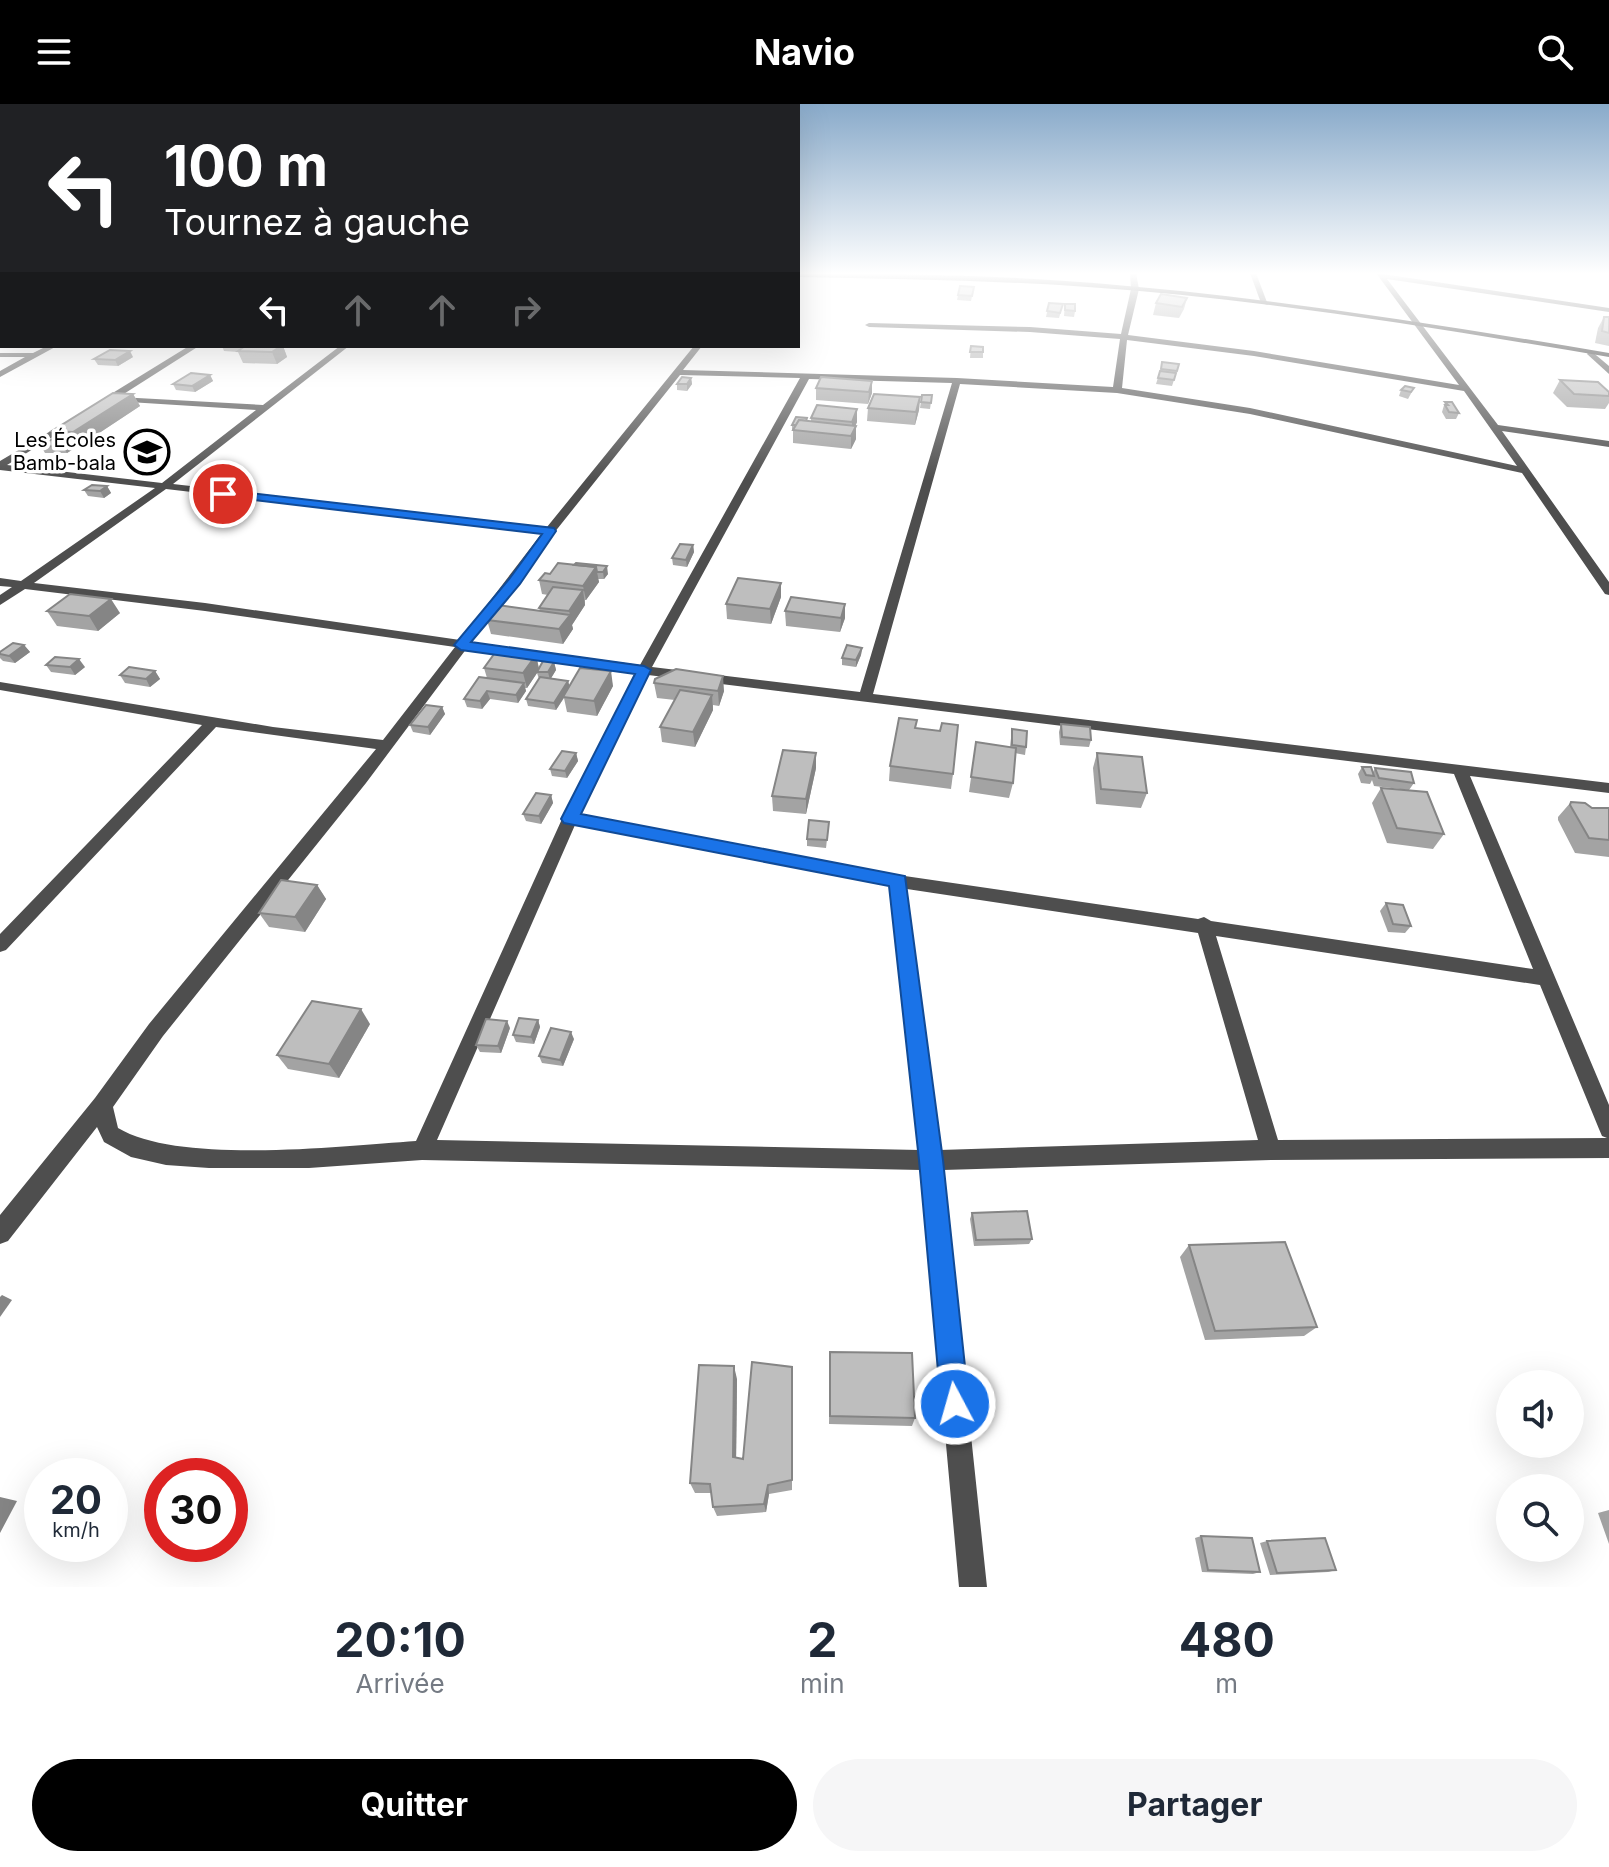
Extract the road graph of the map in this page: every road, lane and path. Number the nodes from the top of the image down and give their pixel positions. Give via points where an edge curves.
1 (1123, 342) edge
2 (1169, 342) edge
3 (1431, 342) edge
4 (1528, 342) edge
5 (49, 348) edge
6 (192, 348) edge
7 (342, 348) edge
8 (697, 348) edge
9 (1590, 352) junction
10 (0, 355) edge
11 (34, 355) junction
12 (1609, 355) edge
13 (1609, 371) edge
14 (680, 372) junction
15 (0, 374) edge
16 (806, 376) junction
17 (957, 381) junction
18 (1465, 389) junction
19 (1117, 390) junction
20 (111, 399) junction
21 (262, 408) junction
22 (1495, 427) junction
23 (1609, 444) edge
24 (0, 466) edge
25 (1526, 471) junction
26 (163, 487) junction
27 (550, 531) junction
28 (0, 582) edge
29 (21, 585) junction
30 (1609, 591) edge
31 (0, 601) edge
32 (461, 645) junction
33 (644, 670) junction
34 (0, 686) edge
35 (865, 697) junction
36 (214, 721) junction
37 (387, 745) junction
38 (1460, 770) junction
39 (1609, 788) edge
40 (570, 819) junction
41 (898, 881) junction
42 (1204, 924) junction
43 (0, 945) edge
44 (1546, 978) junction
45 (102, 1105) junction
46 (1609, 1129) edge
47 (1609, 1148) edge
48 (422, 1150) junction
49 (1271, 1150) junction
50 (931, 1160) junction
51 (0, 1233) edge
52 (973, 1587) edge

1 - 19 street
2 - 18 street
3 - 18 street
4 - 9 street
5 - 11 street
6 - 20 street
7 - 21 street
8 - 14 street
9 - 12 street
9 - 13 street
10 - 11 street
11 - 15 street
14 - 16 street
14 - 27 street
16 - 17 street
16 - 33 street
17 - 19 street
17 - 35 street
18 - 22 street
19 - 25 street via 1250,411
20 - 21 street
20 - 24 street
21 - 26 street
22 - 23 street
22 - 25 street
24 - 26 street
25 - 30 street
26 - 27 street
26 - 29 street
27 - 32 street
28 - 29 street
29 - 31 street
29 - 32 street
32 - 33 street
32 - 37 street
33 - 35 street
33 - 40 street
34 - 36 street
35 - 38 street
36 - 37 street
36 - 43 street
37 - 45 street via 156,1030
38 - 39 street
38 - 44 street
40 - 41 street
40 - 48 street
41 - 42 street
41 - 50 street
42 - 44 street
42 - 49 street
44 - 46 street
45 - 48 street via 111,1134 129,1146 156,1153 302,1158
45 - 51 street
47 - 49 street
48 - 50 street
49 - 50 street
50 - 52 street

